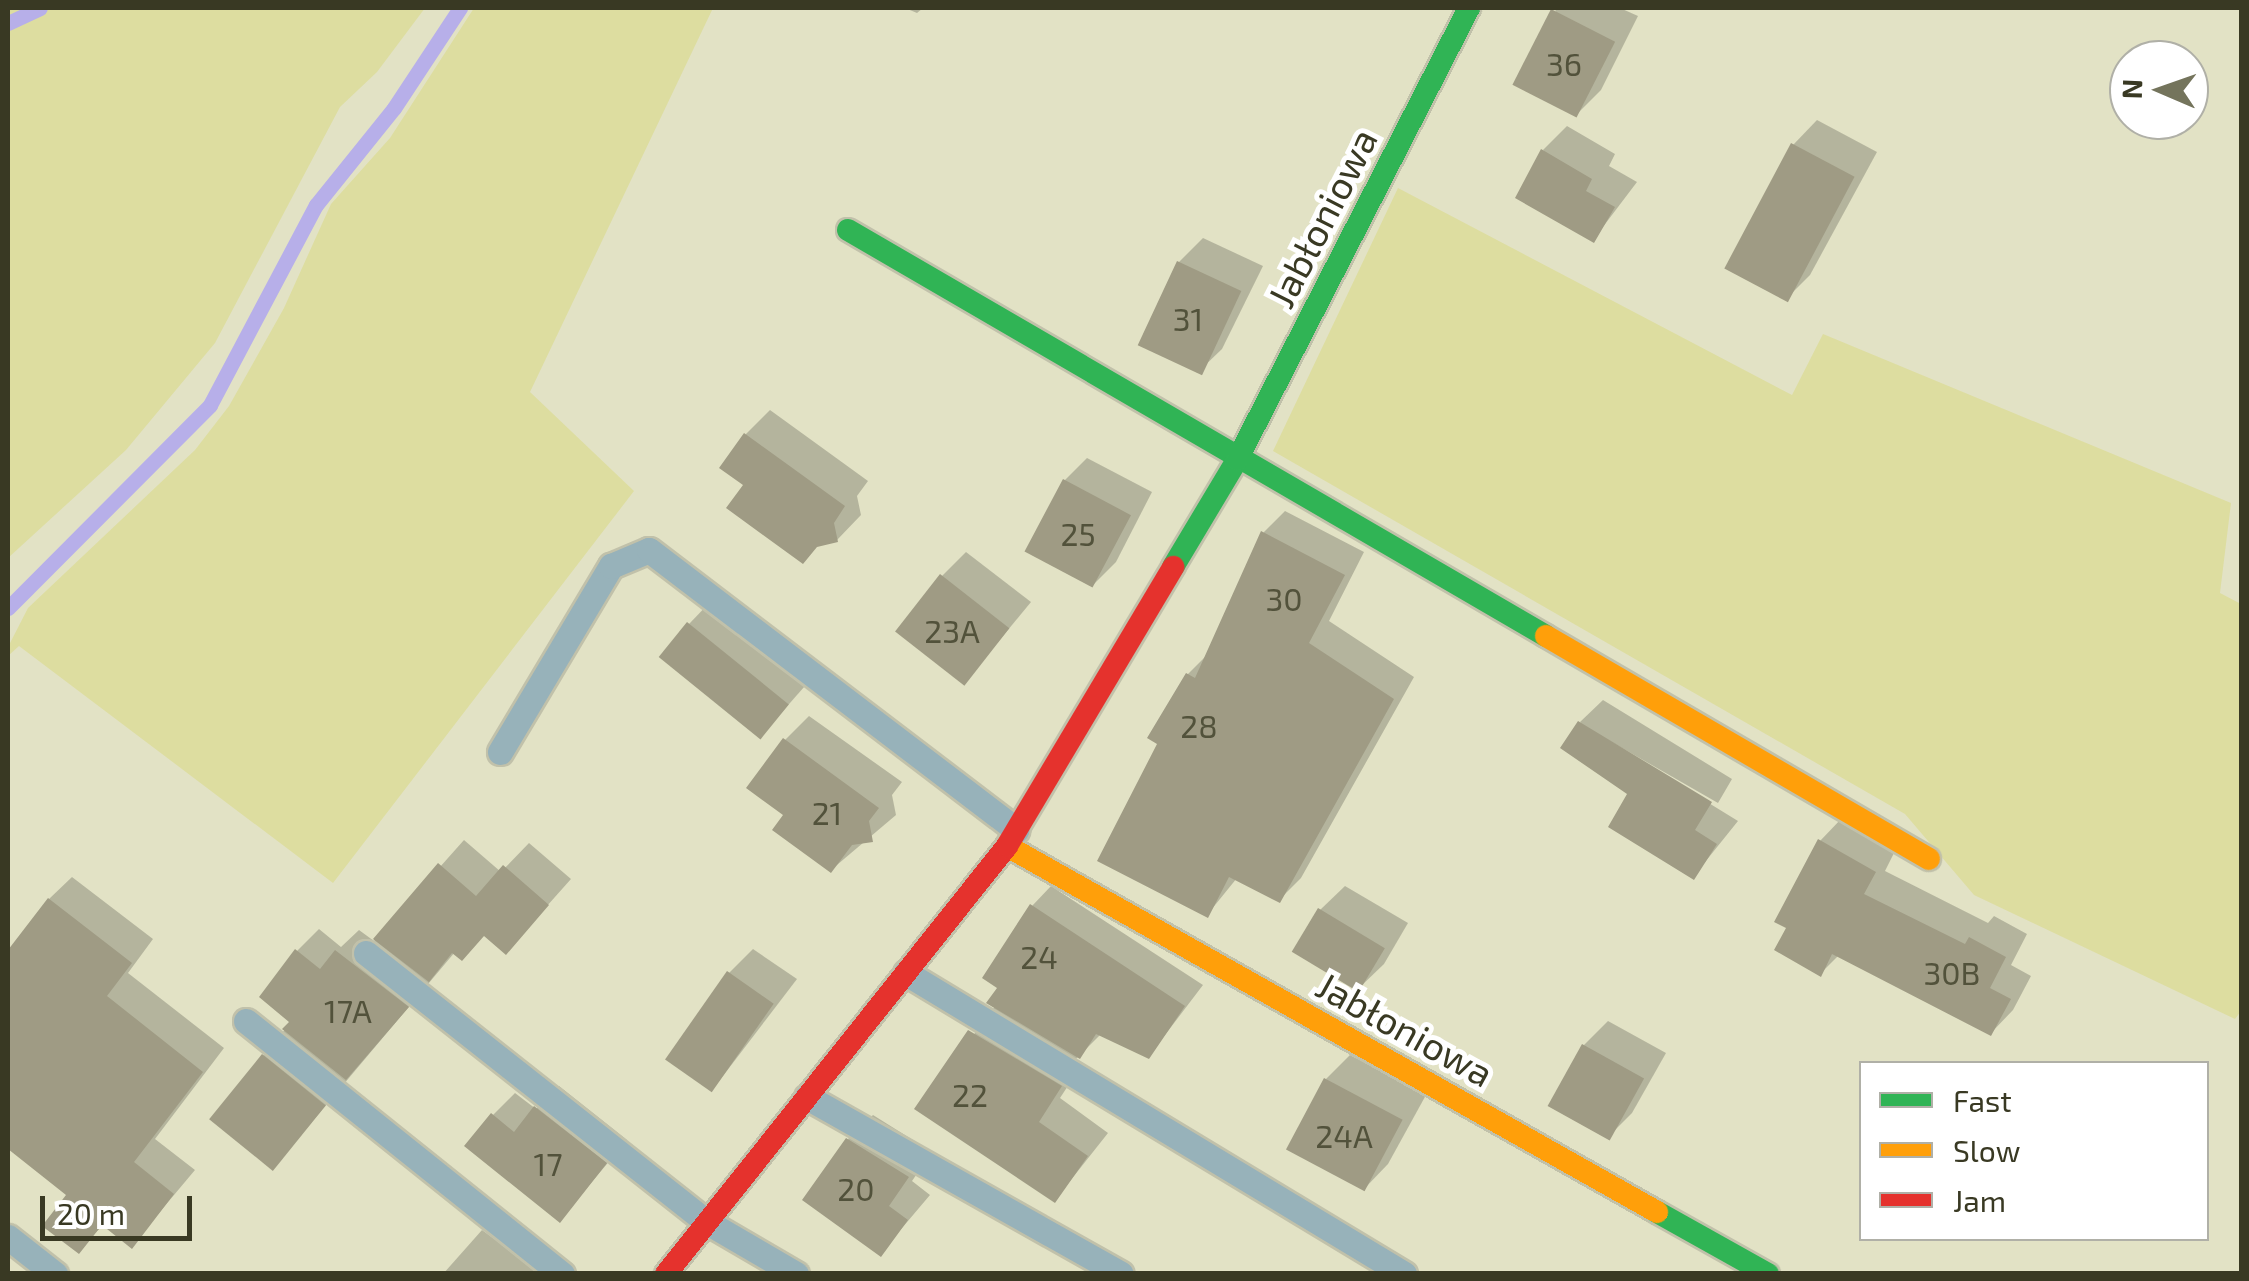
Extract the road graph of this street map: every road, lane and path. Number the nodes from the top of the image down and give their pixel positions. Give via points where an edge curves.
1 (1468, 8) edge
2 (848, 230) dead end
3 (1238, 460) junction
4 (500, 752) dead end
5 (1012, 838) junction
6 (1929, 859) dead end
7 (366, 953) dead end
8 (906, 973) junction
9 (246, 1021) dead end
10 (807, 1098) junction
11 (707, 1222) junction
12 (8, 1237) edge
13 (54, 1274) edge
14 (562, 1274) edge
15 (666, 1274) edge
16 (796, 1274) edge
17 (1121, 1274) edge
18 (1404, 1274) edge
19 (1768, 1274) edge

1 - 3 street, Jabłoniowa
2 - 3 street
3 - 5 street, Jabłoniowa
3 - 6 street
4 - 5 lane via 611,566 649,550
5 - 8 street, Jabłoniowa
5 - 19 street, Jabłoniowa
7 - 11 lane
8 - 10 street, Jabłoniowa
8 - 18 lane
9 - 14 lane
10 - 11 street, Jabłoniowa
10 - 17 lane
11 - 15 street, Jabłoniowa
11 - 16 lane
12 - 13 lane

